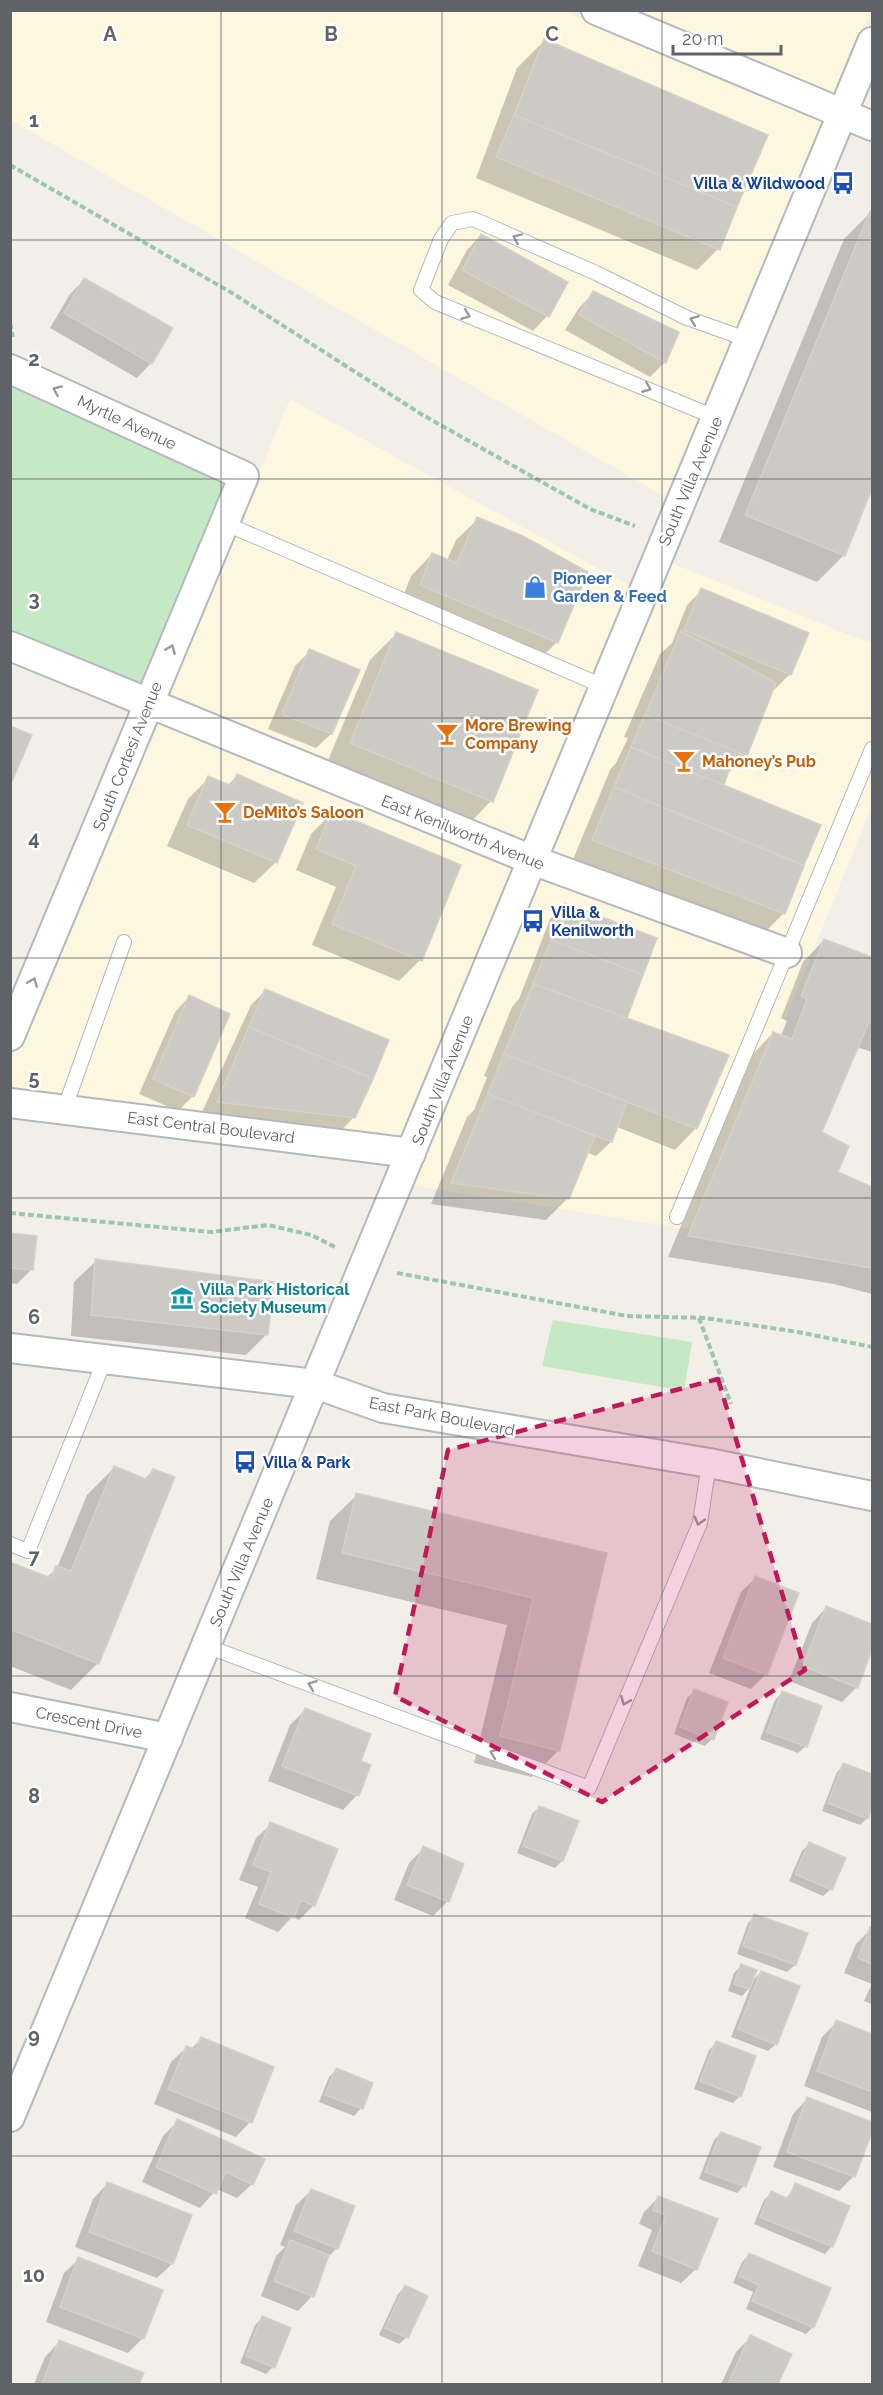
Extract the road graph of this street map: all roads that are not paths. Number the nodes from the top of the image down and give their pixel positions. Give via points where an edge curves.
1 (596, 10) edge
2 (873, 42) edge
3 (842, 114) junction
4 (873, 126) edge
5 (749, 340) junction
6 (10, 369) edge
7 (717, 418) junction
8 (244, 476) joint
9 (224, 523) junction
10 (10, 646) edge
11 (605, 687) junction
12 (148, 703) junction
13 (873, 749) edge
14 (532, 860) junction
15 (124, 942) dead end
16 (787, 954) junction
17 (10, 1036) edge
18 (10, 1103) edge
19 (64, 1110) junction
20 (411, 1154) junction
21 (677, 1217) dead end
22 (10, 1348) edge
23 (105, 1359) junction
24 (315, 1384) junction
25 (709, 1463) junction
26 (873, 1496) edge
27 (10, 1544) edge
28 (206, 1646) junction
29 (10, 1707) edge
30 (168, 1738) junction
31 (10, 2117) edge

1 - 3 street
2 - 3 street, South Villa Avenue
3 - 4 street
3 - 5 street, South Villa Avenue
5 - 7 street, South Villa Avenue
5 -> 7 lane via 687,318 473,219 452,223 441,238 421,290 435,302
8 -> 6 street, Myrtle Avenue
7 - 11 street, South Villa Avenue
8 - 9 street, South Cortesi Avenue
9 - 11 lane
12 -> 9 street, South Cortesi Avenue
10 - 12 street, East Kenilworth Avenue
11 - 14 street, South Villa Avenue
12 - 14 street, East Kenilworth Avenue
17 -> 12 street, South Cortesi Avenue
13 - 16 lane
14 - 16 street, East Kenilworth Avenue
14 - 20 street, South Villa Avenue
15 - 19 lane
16 - 21 lane
18 - 19 street, East Central Boulevard
19 - 20 street, East Central Boulevard
20 - 24 street, South Villa Avenue
22 - 23 street, East Park Boulevard
23 - 24 street, East Park Boulevard
23 - 27 lane via 28,1551
24 - 25 street, East Park Boulevard via 383,1408
24 - 28 street, South Villa Avenue
25 - 26 street, East Park Boulevard
25 -> 28 lane via 700,1523 589,1788
28 - 30 street, South Villa Avenue
29 - 30 street, Crescent Drive
30 - 31 street, South Villa Avenue

